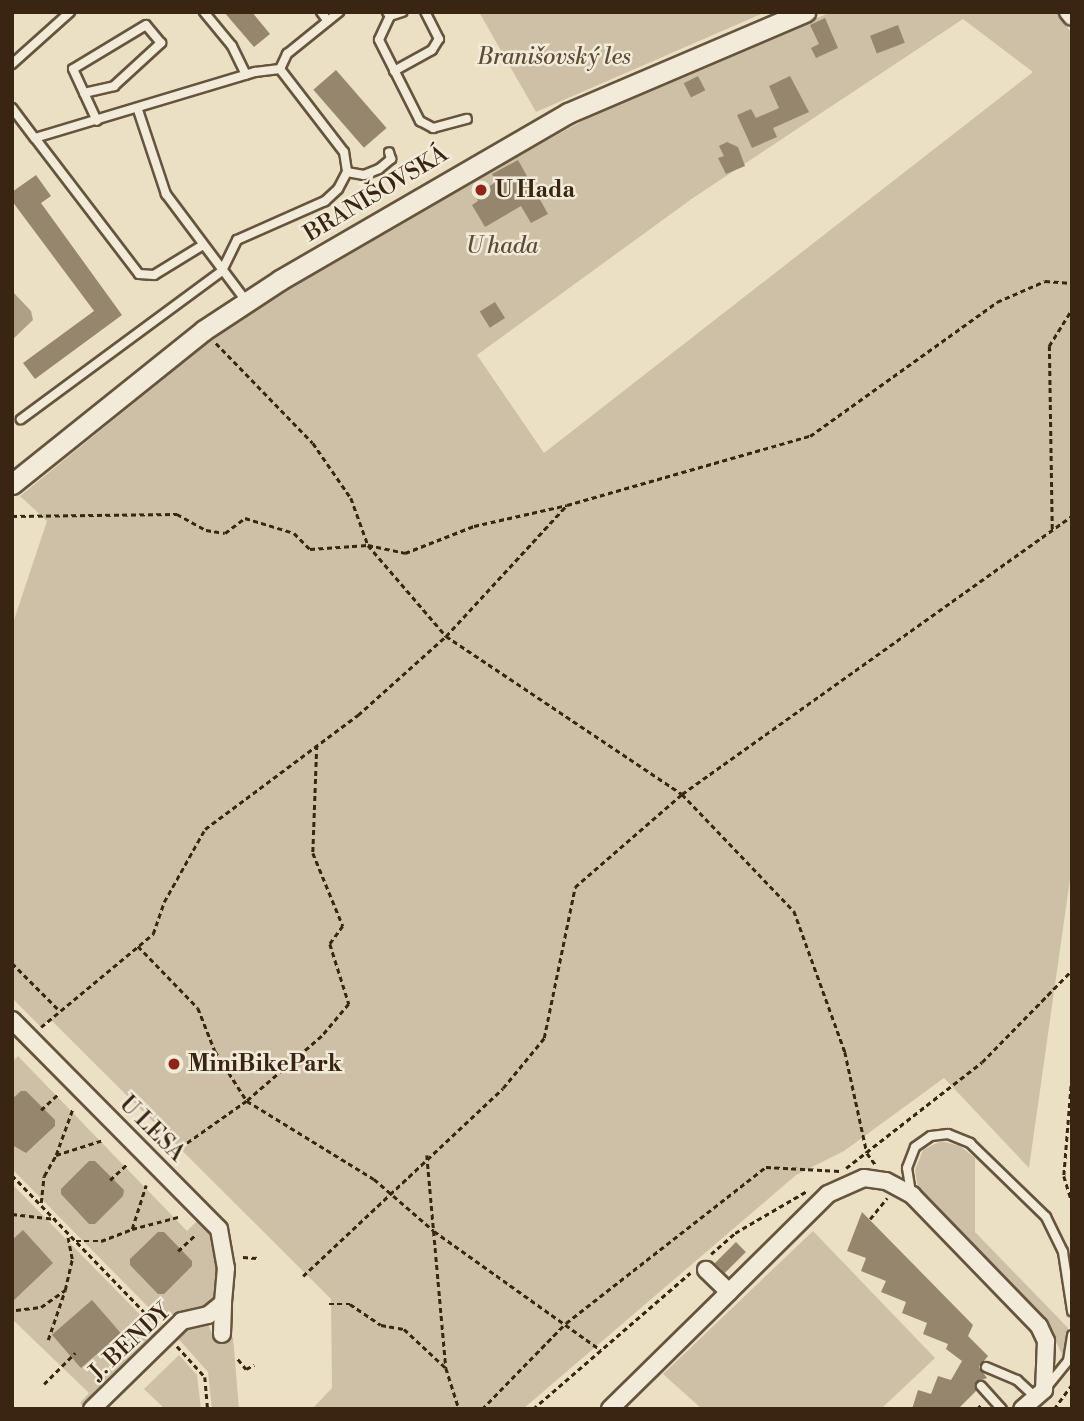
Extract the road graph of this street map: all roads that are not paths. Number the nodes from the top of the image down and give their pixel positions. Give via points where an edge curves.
1 (70, 12) edge
2 (204, 12) edge
3 (321, 12) edge
4 (339, 12) edge
5 (402, 12) edge
6 (425, 12) edge
7 (804, 12) edge
8 (1068, 12) edge
9 (389, 14) edge
10 (1072, 17) edge
11 (328, 21) junction
12 (12, 64) edge
13 (280, 69) junction
14 (394, 71) junction
15 (246, 75) junction
16 (84, 93) junction
17 (12, 108) edge
18 (138, 110) junction
19 (467, 119) dead end
20 (97, 121) junction
21 (35, 138) junction
22 (389, 152) dead end
23 (347, 172) junction
24 (203, 246) junction
25 (222, 271) junction
26 (246, 301) junction
27 (21, 419) dead end
28 (12, 484) edge
29 (12, 1020) edge
30 (912, 1195) junction
31 (704, 1264) road end
32 (729, 1292) junction
33 (225, 1295) junction
34 (1072, 1311) edge
35 (222, 1334) dead end
36 (1072, 1335) edge
37 (986, 1367) dead end
38 (981, 1386) dead end
39 (1039, 1394) junction
40 (92, 1409) edge
41 (610, 1409) edge
42 (1002, 1409) edge
43 (1022, 1409) edge

1 - 12 lane
2 - 15 lane via 232,46
3 - 11 lane
4 - 11 lane
5 - 9 lane
6 - 14 lane via 439,39 432,50
7 - 26 street, BRANIŠOVSKÁ via 538,128
8 - 10 street
9 - 14 lane via 379,40
11 - 13 lane via 287,54
13 - 15 lane
13 - 23 lane via 344,152
14 - 19 lane via 420,121 433,128
15 - 18 lane
16 - 16 lane via 73,69 146,25 161,44 114,86
16 - 20 lane
17 - 21 lane
18 - 20 lane
18 - 24 lane via 166,194
20 - 21 lane
21 - 24 lane via 139,274 154,275
22 - 23 lane via 391,159 379,169 365,175
23 - 25 lane via 325,201 237,240
24 - 25 lane
25 - 26 lane
25 - 27 lane
26 - 28 street, BRANIŠOVSKÁ
29 - 33 street, U LESA via 219,1229
30 - 32 street via 886,1181 864,1178 842,1184
30 - 34 lane via 907,1168 915,1147 931,1136 947,1135 970,1143 1046,1217 1063,1252
30 - 39 street via 1039,1326 1046,1341
31 - 32 street
32 - 41 street
33 - 35 street, U LESA
33 - 40 street, J. BENDY via 208,1315 182,1321
36 - 39 lane via 1068,1361
37 - 39 lane
38 - 42 lane
39 - 43 street

